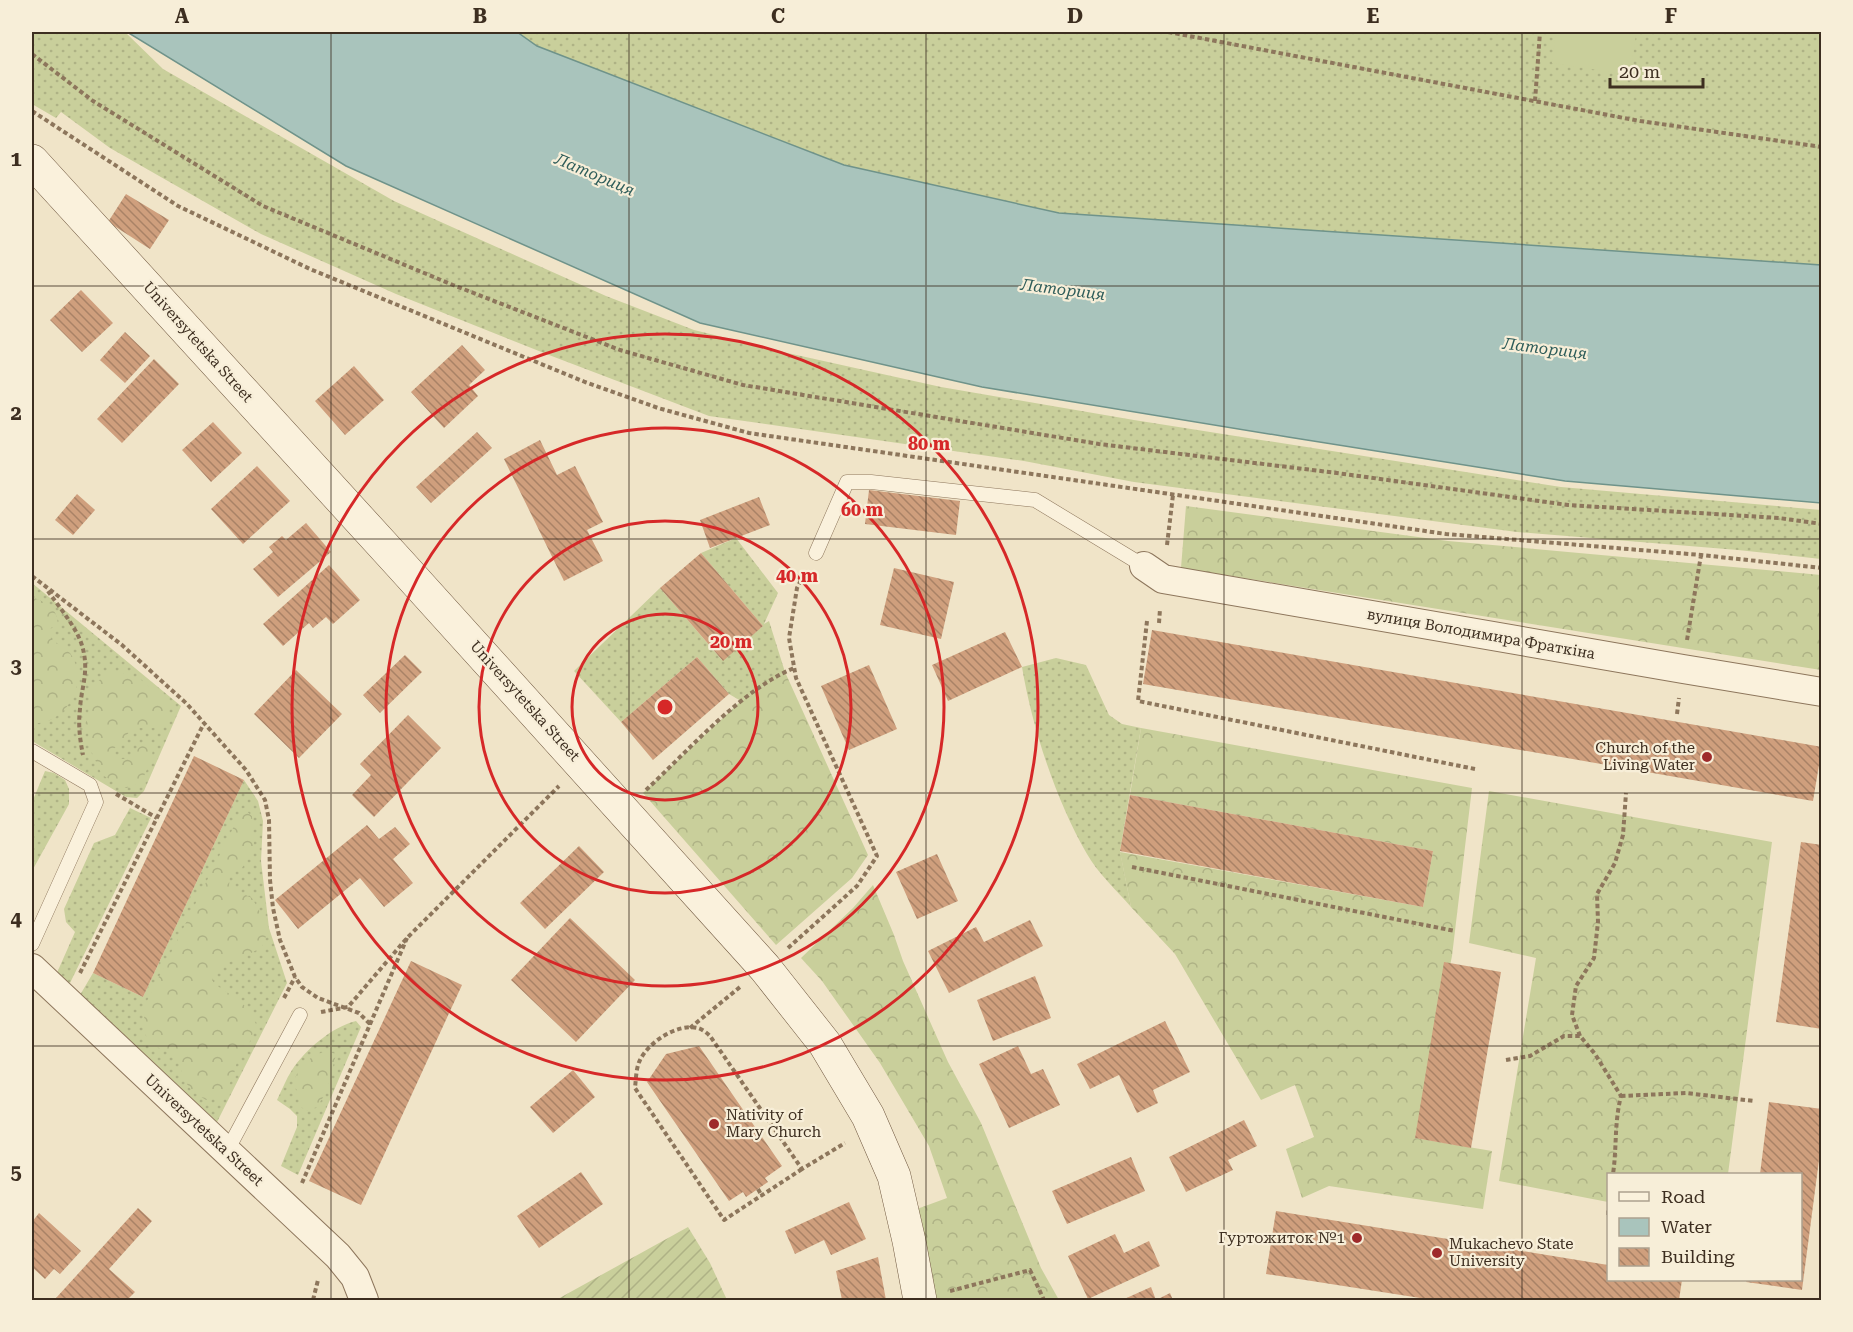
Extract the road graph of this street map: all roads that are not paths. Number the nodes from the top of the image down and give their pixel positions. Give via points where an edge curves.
1 (32, 161) edge
2 (816, 553) road end
3 (1154, 573) joint
4 (1821, 692) edge
5 (32, 751) edge
6 (32, 944) edge
7 (32, 968) edge
8 (300, 1015) road end
9 (226, 1151) junction
10 (364, 1300) edge
11 (920, 1300) edge

1 - 11 main road, Universytetska Street via 765,968 825,1044 867,1116 894,1176
2 - 3 lane via 847,482 871,482 1035,500
3 - 4 street, вулиця Володимира Фраткіна
5 - 6 lane via 90,785 96,802
7 - 9 street, Universytetska Street
8 - 9 lane
9 - 10 street, Universytetska Street via 338,1256 355,1277

